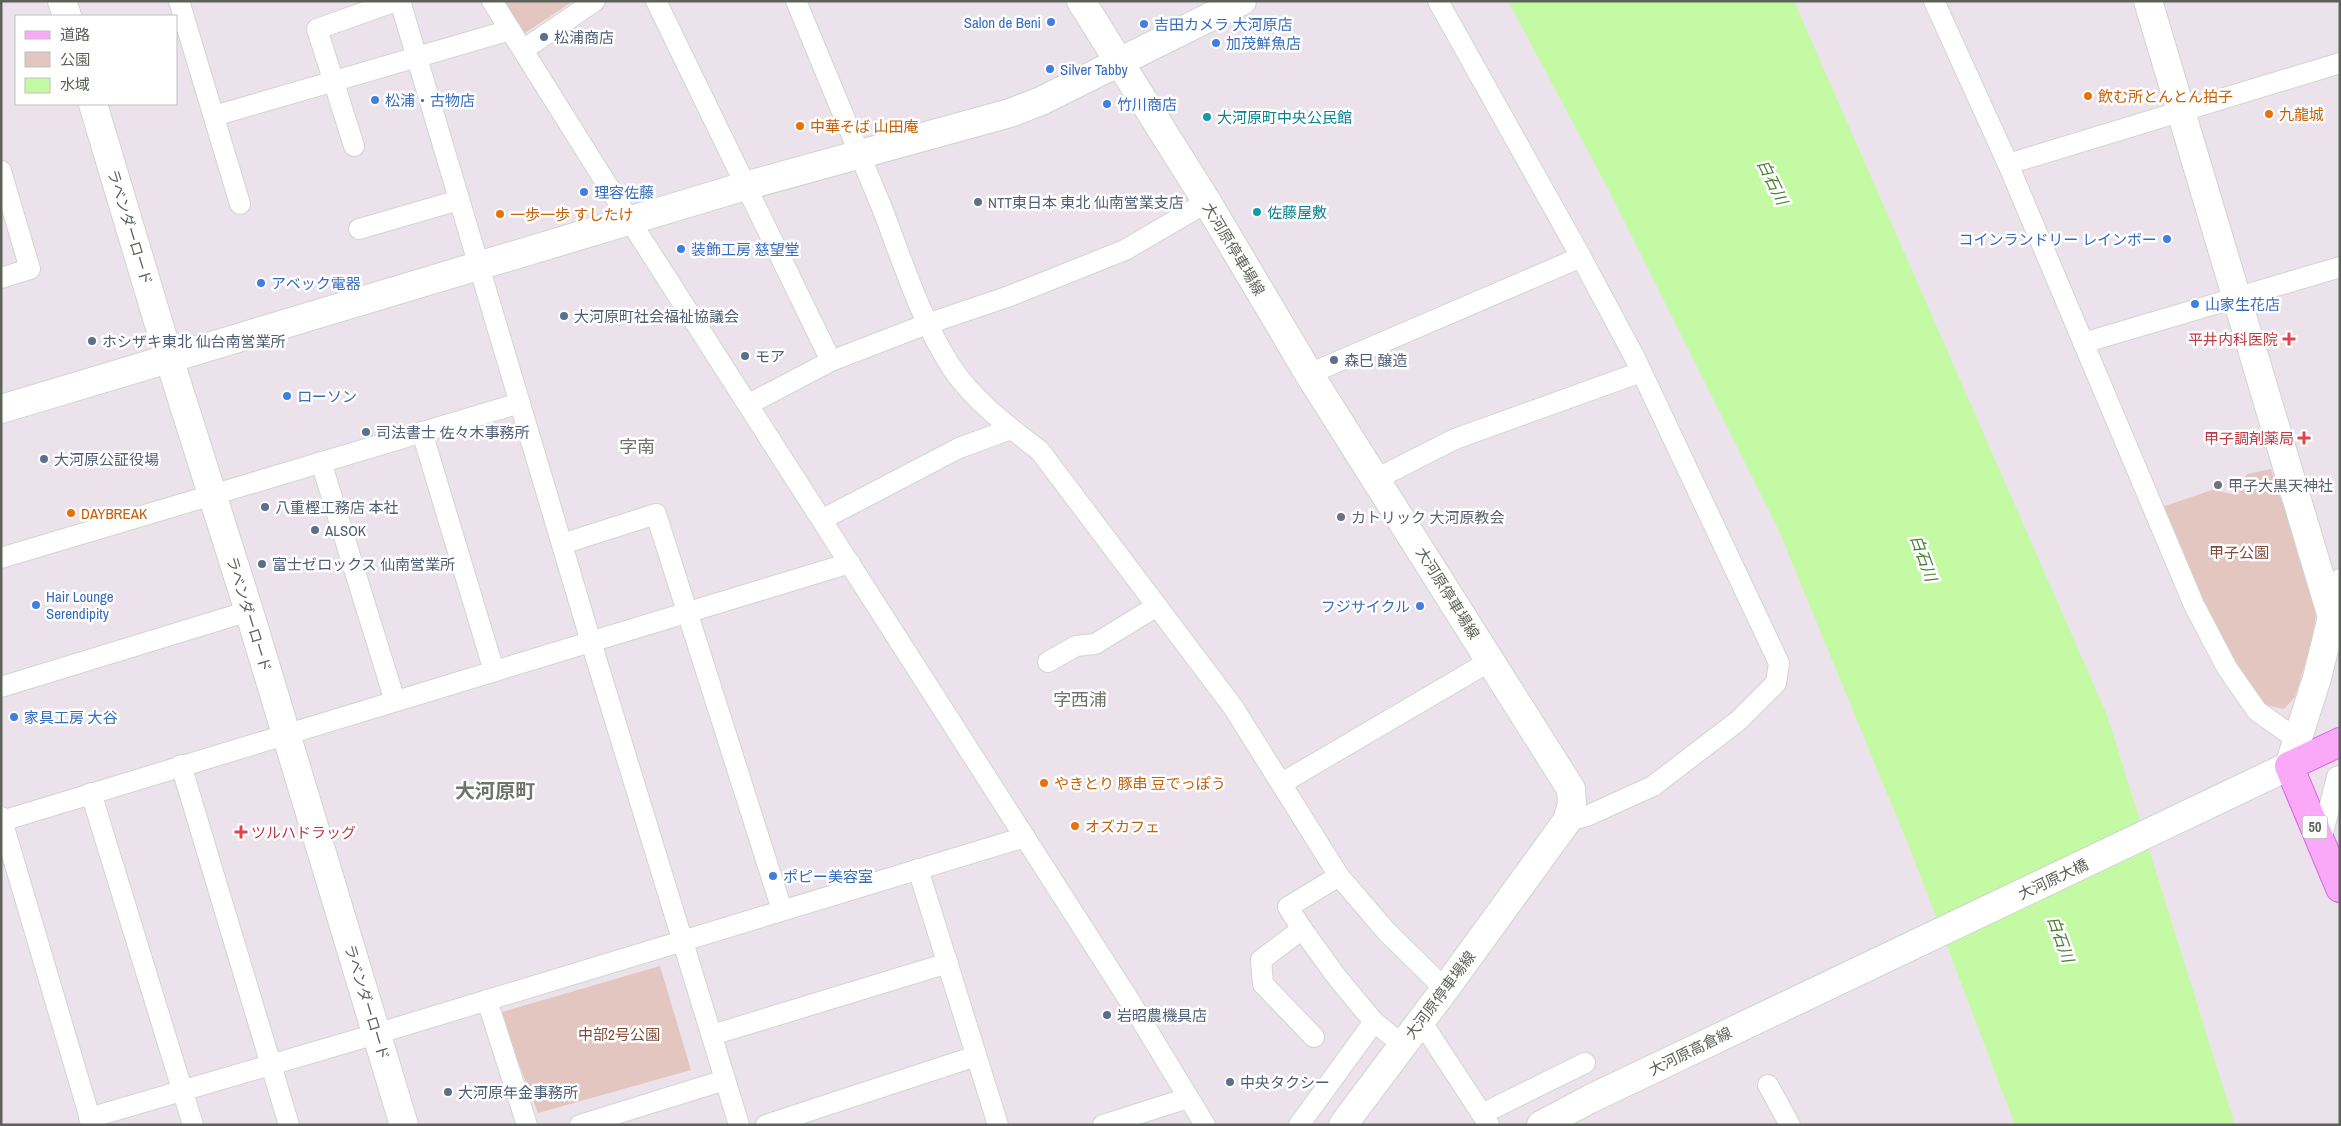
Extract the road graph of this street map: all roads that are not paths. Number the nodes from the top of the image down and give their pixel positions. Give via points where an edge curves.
1 (62, 1) edge
2 (179, 1) edge
3 (398, 1) edge
4 (492, 1) edge
5 (595, 1) edge
6 (656, 1) edge
7 (796, 1) edge
8 (1081, 1) edge
9 (1242, 1) edge
10 (1438, 1) edge
11 (1934, 1) edge
12 (2148, 1) edge
13 (67, 15) edge
14 (510, 30) junction
15 (523, 50) junction
16 (417, 58) junction
17 (1119, 61) junction
18 (2340, 63) edge
19 (334, 83) junction
20 (93, 105) edge
21 (2182, 110) junction
22 (214, 116) junction
23 (354, 146) dead end
24 (860, 155) junction
25 (2008, 164) junction
26 (1, 172) edge
27 (745, 186) junction
28 (459, 200) junction
29 (1207, 202) junction
30 (240, 204) dead end
31 (629, 220) junction
32 (359, 230) dead end
33 (1582, 257) junction
34 (479, 267) junction
35 (2340, 267) edge
36 (1, 278) edge
37 (2237, 297) junction
38 (927, 324) junction
39 (2083, 343) junction
40 (169, 358) junction
41 (831, 361) junction
42 (1641, 372) junction
43 (1309, 374) junction
44 (520, 403) junction
45 (749, 404) junction
46 (1, 409) edge
47 (1011, 429) junction
48 (422, 432) junction
49 (322, 462) junction
50 (1376, 479) junction
51 (212, 495) junction
52 (823, 519) junction
53 (562, 544) junction
54 (1, 558) edge
55 (850, 563) junction
56 (2340, 579) edge
57 (1157, 606) junction
58 (249, 612) junction
59 (687, 612) junction
60 (2332, 617) junction
61 (591, 642) junction
62 (1490, 661) junction
63 (1048, 662) dead end
64 (494, 671) junction
65 (1, 687) edge
66 (395, 701) junction
67 (286, 734) junction
68 (2298, 740) junction
69 (2340, 742) edge
70 (181, 765) junction
71 (2289, 766) junction
72 (2340, 776) edge
73 (1282, 783) junction
74 (91, 793) junction
75 (2, 819) edge
76 (1567, 821) junction
77 (1025, 837) junction
78 (2321, 840) junction
79 (918, 869) junction
80 (1339, 876) junction
81 (2340, 888) edge
82 (782, 910) junction
83 (1302, 929) junction
84 (683, 940) junction
85 (948, 963) junction
86 (1841, 979) joint
87 (1445, 990) junction
88 (487, 1000) junction
89 (1421, 1021) junction
90 (1374, 1022) junction
91 (376, 1034) junction
92 (712, 1035) junction
93 (1314, 1037) dead end
94 (1403, 1045) junction
95 (976, 1056) junction
96 (1585, 1063) dead end
97 (269, 1064) junction
98 (725, 1080) junction
99 (1768, 1085) dead end
100 (183, 1092) junction
101 (1188, 1098) junction
102 (633, 1117) edge
103 (1486, 1119) edge
104 (90, 1121) edge
105 (1785, 1123) edge
106 (193, 1125) edge
107 (289, 1125) edge
108 (404, 1125) edge
109 (527, 1125) edge
110 (580, 1125) edge
111 (739, 1125) edge
112 (766, 1125) edge
113 (998, 1125) edge
114 (1103, 1125) edge
115 (1205, 1125) edge
116 (1299, 1125) edge
117 (1343, 1125) edge
118 (1541, 1125) edge

1 - 13 street
2 - 22 street
3 - 16 street
3 - 19 street via 317,29
4 - 14 street
5 - 15 street
6 - 27 street
7 - 24 street
8 - 17 street, 大河原停車場線
9 - 17 street
10 - 33 street
11 - 25 street
12 - 21 street
14 - 15 street
14 - 16 street
15 - 31 street
16 - 19 street
16 - 28 street
17 - 24 street via 1041,101 1010,113
17 - 29 street, 大河原停車場線
18 - 21 street
19 - 22 street
19 - 23 street
20 - 40 street, ラベンダーロード
21 - 25 street
21 - 37 street
22 - 30 street
24 - 27 street
24 - 38 street
25 - 39 street
26 - 36 street via 30,269
27 - 31 street
27 - 41 street
28 - 32 street
28 - 34 street
29 - 38 street via 1125,250 1007,297
29 - 43 street, 大河原停車場線
31 - 34 street
31 - 45 street
33 - 42 street
33 - 43 street
34 - 40 street
34 - 44 street
35 - 37 street
37 - 39 street
37 - 60 street
38 - 41 street
38 - 47 street via 953,369 975,396
39 - 68 street via 2194,605 2223,660 2256,711
40 - 46 street
40 - 51 street, ラベンダーロード
41 - 45 street
42 - 50 street via 1455,439
42 - 76 street via 1779,663 1776,683 1738,721 1653,786 1587,816
43 - 50 street, 大河原停車場線
44 - 48 street
44 - 53 street
45 - 52 street
47 - 52 street via 959,448
47 - 57 street via 1040,451
48 - 49 street
48 - 64 street
49 - 51 street
49 - 66 street
50 - 62 street, 大河原停車場線
51 - 54 street
51 - 58 street, ラベンダーロード
52 - 55 street
53 - 59 street via 656,514
53 - 61 street
55 - 59 street
55 - 77 street
56 - 60 street
57 - 63 street via 1095,644 1076,646
57 - 73 street via 1233,707
58 - 65 street
58 - 67 street, ラベンダーロード
59 - 61 street
59 - 82 street
60 - 68 street
61 - 64 street
61 - 84 street
62 - 73 street
62 - 76 street, 大河原停車場線 via 1572,789
64 - 66 street
66 - 67 street
67 - 70 street
67 - 91 street, ラベンダーロード
68 - 71 street
69 - 71 main road
70 - 74 street
70 - 97 street
71 - 78 main road, 50
71 - 86 street, 大河原大橋
72 - 78 street via 2337,777
73 - 80 street
74 - 75 street
74 - 100 street
75 - 104 street
76 - 87 street, 大河原停車場線
77 - 79 street
77 - 101 street
78 - 81 main road, 50
79 - 82 street
79 - 85 street
80 - 83 street via 1288,907
80 - 87 street via 1386,931
82 - 84 street
83 - 90 street
83 - 93 street via 1261,960 1263,984
84 - 88 street
84 - 92 street
85 - 92 street
85 - 95 street
86 - 118 street, 大河原高倉線
87 - 89 street, 大河原停車場線
88 - 91 street
88 - 109 street
89 - 94 street, 大河原停車場線
89 - 103 street
90 - 94 street
90 - 116 street
91 - 97 street
91 - 108 street, ラベンダーロード
92 - 98 street
94 - 117 street, 大河原停車場線
95 - 112 street
95 - 113 street
96 - 103 street
97 - 100 street
97 - 107 street
98 - 102 street
98 - 111 street
99 - 105 street
100 - 104 street
100 - 106 street
101 - 114 street
101 - 115 street
102 - 110 street

